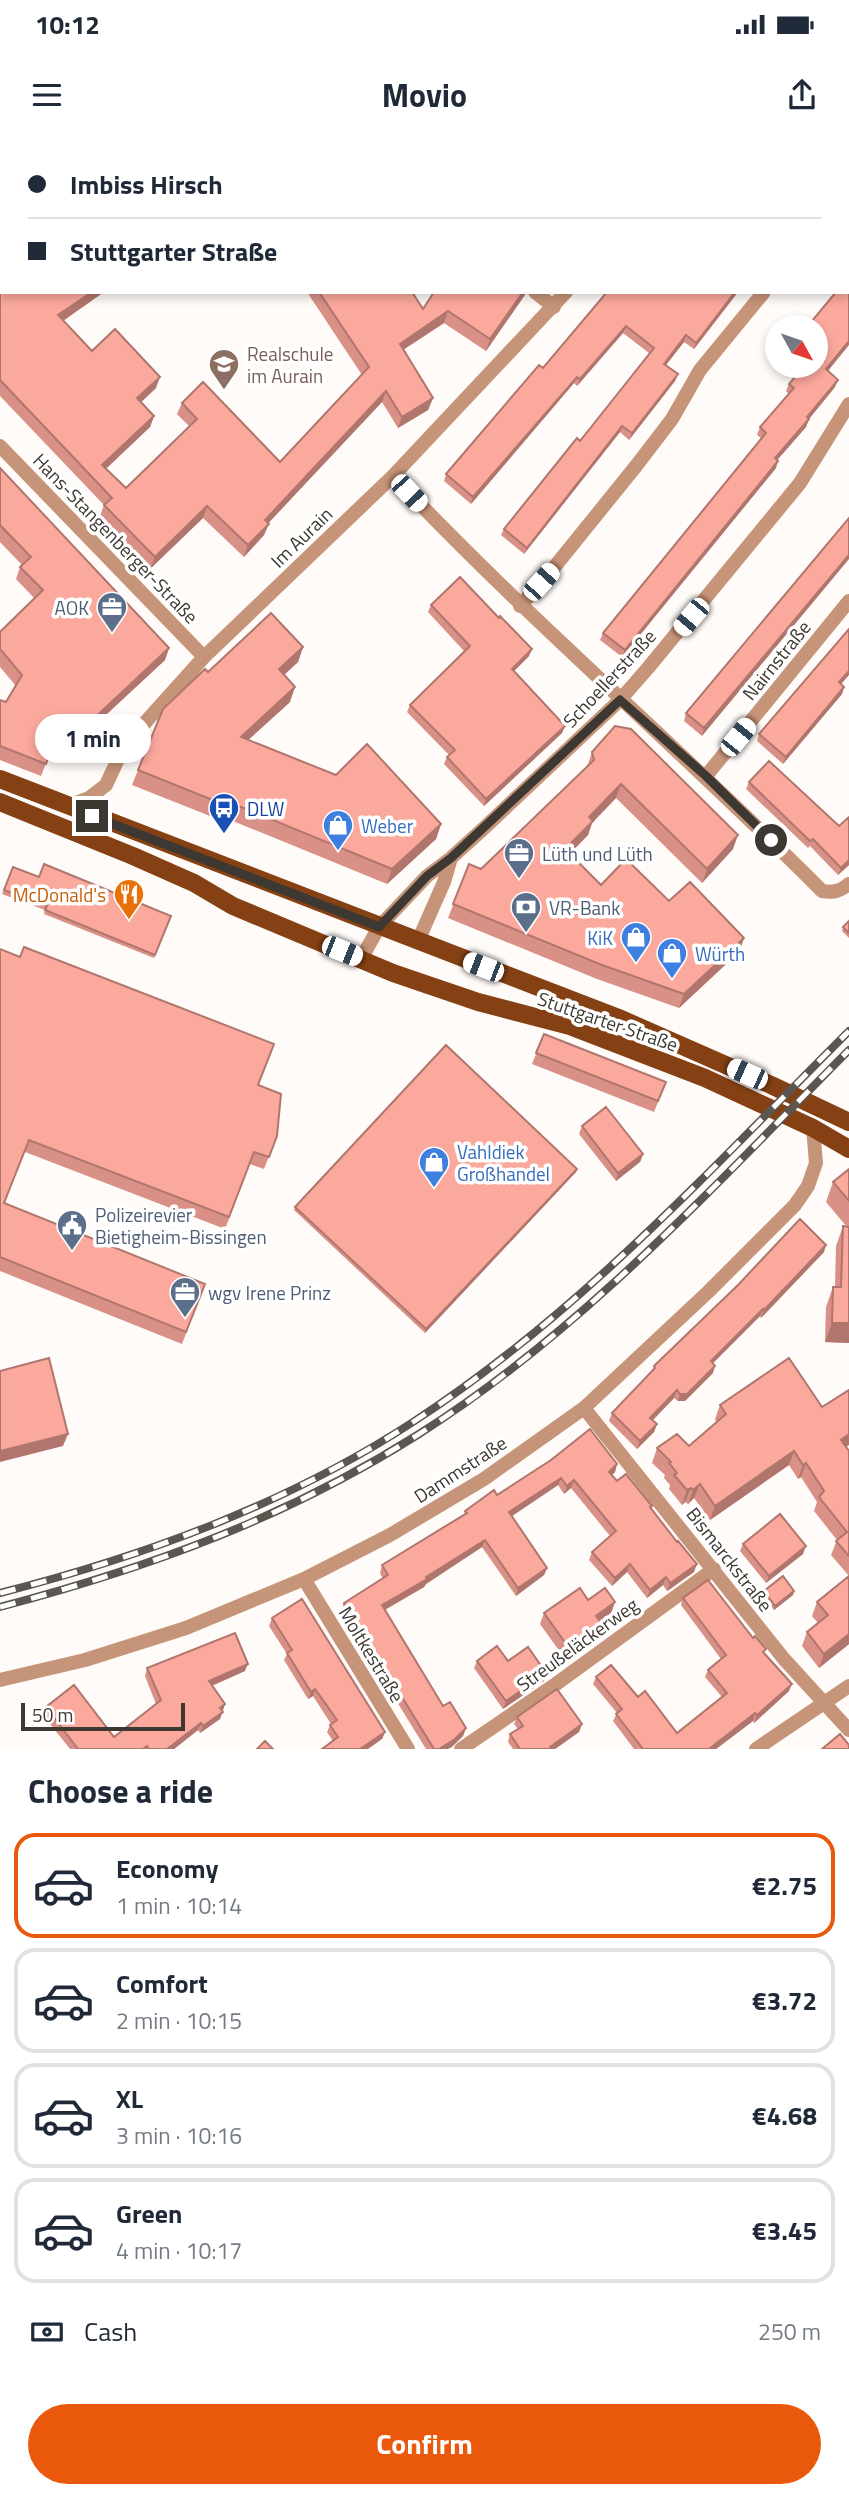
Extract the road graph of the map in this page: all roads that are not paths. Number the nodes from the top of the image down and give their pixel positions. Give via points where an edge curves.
1 (538, 294) edge
2 (564, 294) edge
3 (762, 294) edge
4 (554, 307) junction
5 (849, 404) edge
6 (0, 446) edge
7 (393, 476) junction
8 (849, 601) edge
9 (520, 606) junction
10 (204, 657) junction
11 (620, 700) junction
12 (706, 776) junction
13 (0, 779) edge
14 (0, 802) edge
15 (67, 806) junction
16 (451, 858) junction
17 (849, 884) edge
18 (379, 927) junction
19 (418, 941) junction
20 (361, 959) junction
21 (849, 1122) edge
22 (813, 1128) junction
23 (849, 1149) edge
24 (584, 1408) junction
25 (714, 1569) junction
26 (304, 1579) junction
27 (0, 1680) edge
28 (849, 1686) edge
29 (826, 1703) junction
30 (849, 1730) edge
31 (403, 1747) edge
32 (461, 1749) edge
33 (756, 1749) edge

1 - 4 street
2 - 4 street, Im Aurain
3 - 9 street via 700,370 672,419 636,466
4 - 7 street, Im Aurain
5 - 11 street, Schoellerstraße via 800,483
6 - 10 street, Hans-Stangenberger-Straße
7 - 9 street
7 - 10 street, Im Aurain
8 - 12 street, Nairnstraße
9 - 11 street
10 - 15 street, Im Aurain via 132,736 106,785
11 - 12 street
11 - 16 street, Schoellerstraße
12 - 17 street via 822,891 832,893
13 - 15 main road, Stuttgarter Straße
14 - 20 main road, Stuttgarter Straße via 133,856 233,906
15 - 18 main road, Stuttgarter Straße
16 - 18 street, Schoellerstraße via 427,876
16 - 19 street, Schoellerstraße
18 - 19 main road, Stuttgarter Straße
18 - 20 street, Schoellerstraße
19 - 21 main road, Stuttgarter Straße via 677,1043
20 - 22 main road, Stuttgarter Straße via 437,990 570,1026 705,1078
22 - 23 main road, Stuttgarter Straße
22 - 24 street, Dammstraße via 816,1163 795,1205
24 - 25 street, Bismarckstraße
24 - 26 street, Dammstraße via 484,1479
25 - 29 street, Bismarckstraße via 784,1659
25 - 32 street, Streußeläckerweg
26 - 27 street, Dammstraße via 186,1628 85,1660
26 - 31 street, Moltkestraße
28 - 29 street
29 - 30 street, Bismarckstraße
29 - 33 street

